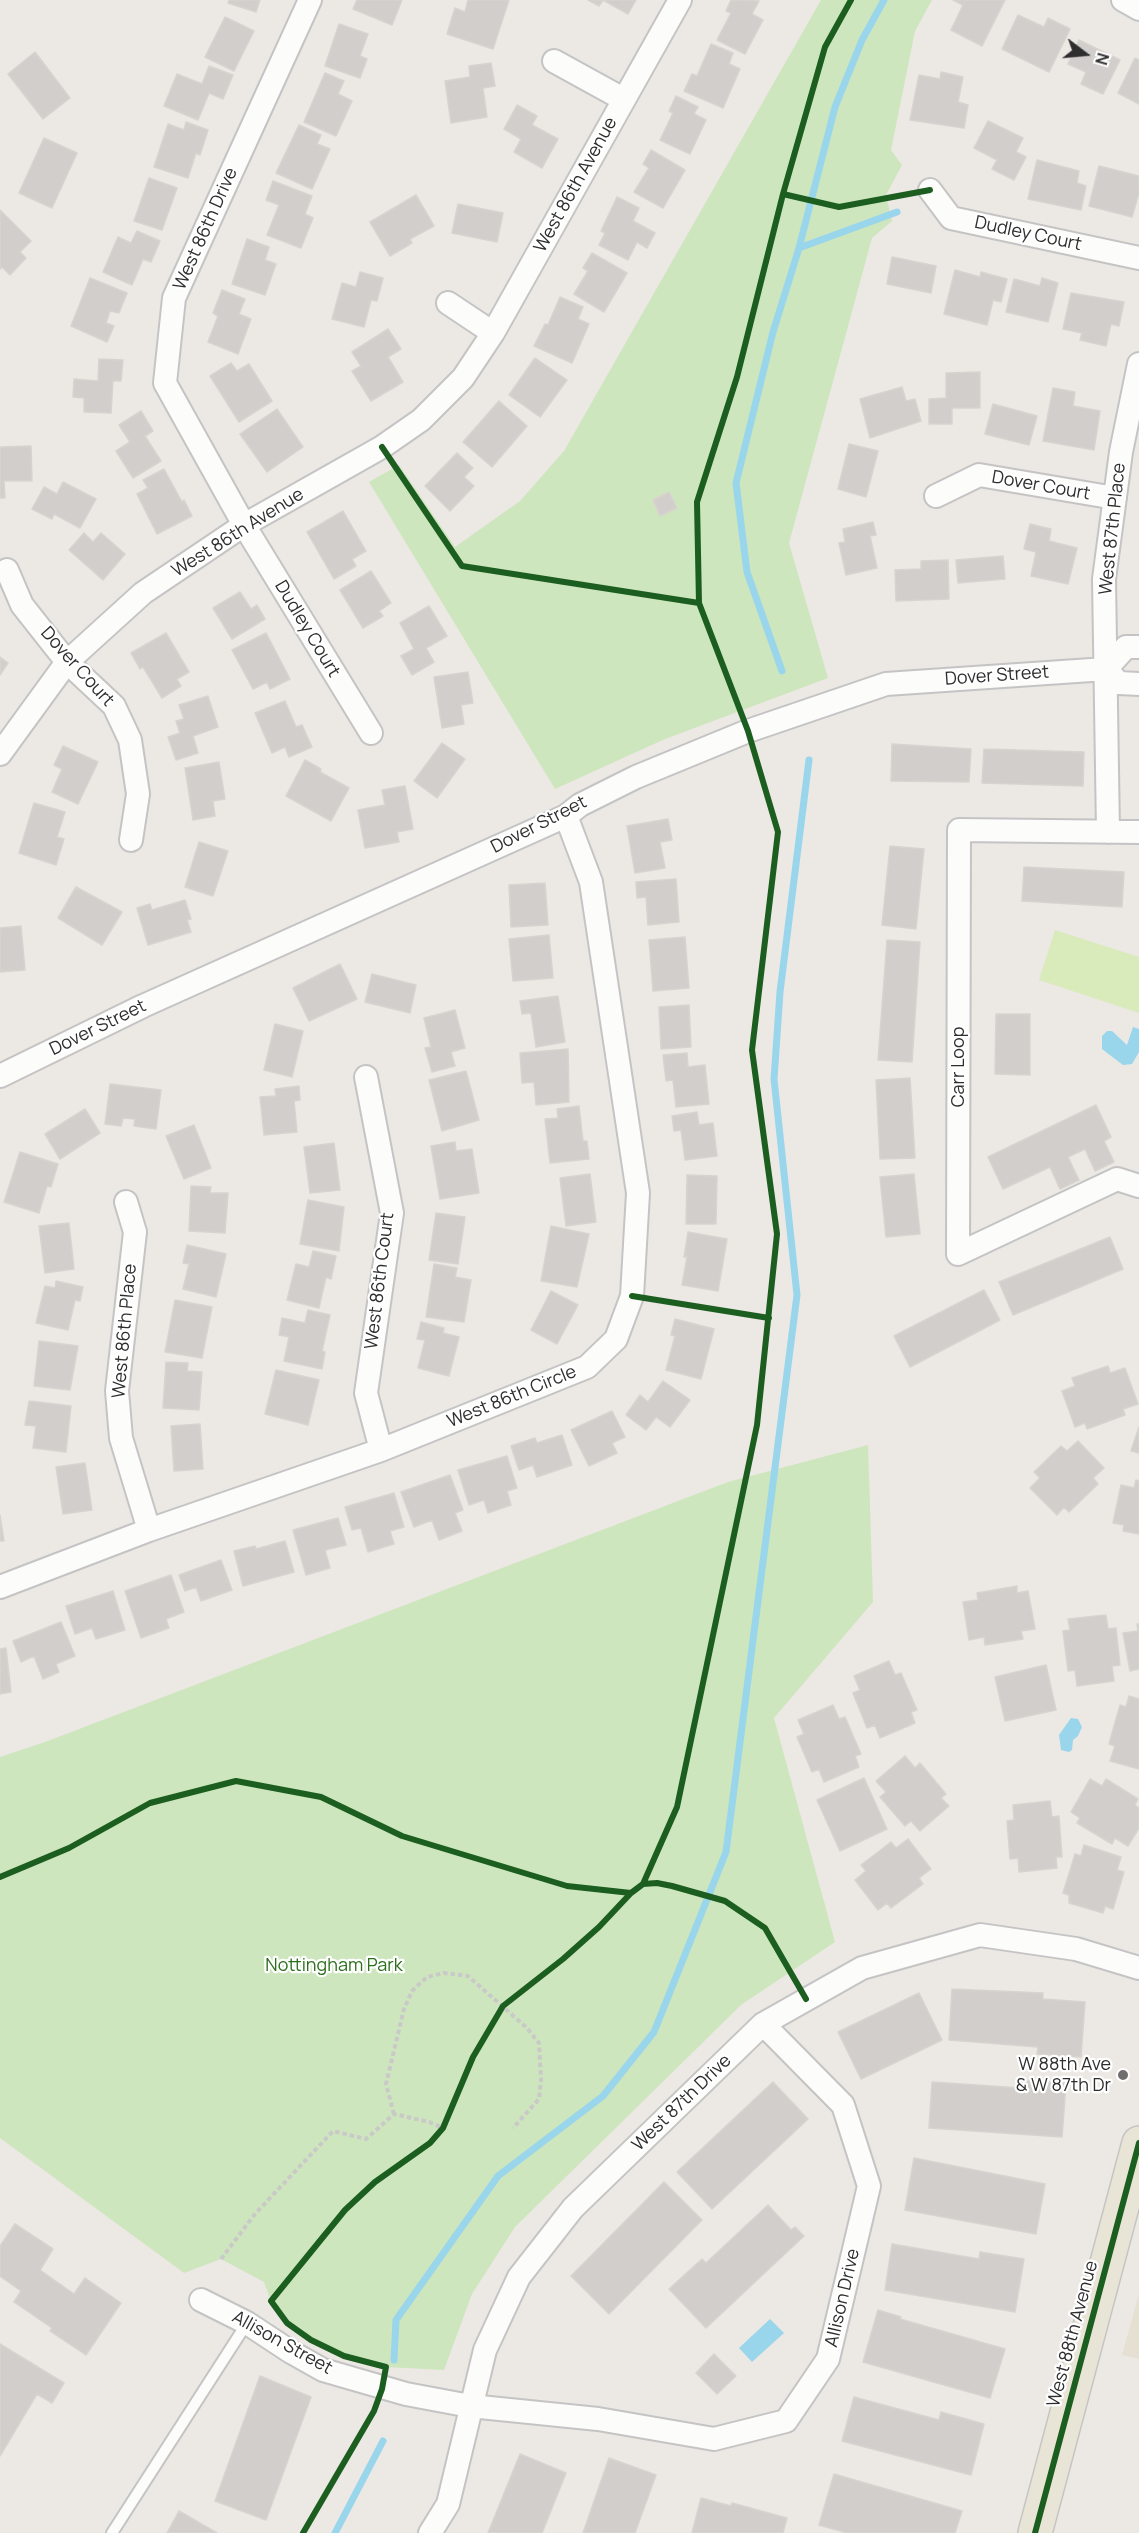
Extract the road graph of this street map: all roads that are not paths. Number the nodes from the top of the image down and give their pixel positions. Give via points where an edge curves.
1 (310, 0) edge
2 (680, 0) edge
3 (1123, 0) edge
4 (1139, 9) edge
5 (554, 61) dead end
6 (623, 99) junction
7 (930, 190) dead end
8 (1139, 258) edge
9 (448, 303) dead end
10 (493, 333) junction
11 (1139, 364) edge
12 (1130, 454) edge
13 (936, 496) dead end
14 (1115, 498) junction
15 (244, 525) junction
16 (7, 570) dead end
17 (1139, 647) edge
18 (67, 662) junction
19 (1106, 664) junction
20 (1139, 684) edge
21 (371, 733) dead end
22 (0, 754) edge
23 (566, 816) junction
24 (1108, 832) junction
25 (1139, 832) edge
26 (131, 840) dead end
27 (0, 1076) edge
28 (366, 1077) dead end
29 (1139, 1186) edge
30 (126, 1202) dead end
31 (381, 1450) junction
32 (149, 1530) junction
33 (0, 1587) edge
34 (1139, 1968) edge
35 (763, 2024) junction
36 (1139, 2144) edge
37 (201, 2300) dead end
38 (247, 2323) junction
39 (470, 2406) junction
40 (112, 2533) edge
41 (431, 2533) edge
42 (1035, 2533) edge

1 - 15 street, West 86th Drive via 174,298 165,383
2 - 6 street, West 86th Avenue
3 - 4 street
5 - 6 street, West 86th Avenue
6 - 10 street, West 86th Avenue
7 - 8 street, Dudley Court via 951,218
9 - 10 street
10 - 15 street, West 86th Avenue via 463,378 421,420 382,447
11 - 12 street, West 87th Place
12 - 14 street, West 87th Place
13 - 14 street, Dover Court via 979,475
14 - 19 street, West 87th Place via 1104,579
15 - 18 street, West 86th Avenue via 143,593
15 - 21 street, Dudley Court
16 - 18 street, Dover Court via 22,605
17 - 19 street via 1126,647
18 - 22 street, West 86th Avenue
18 - 26 street, Dover Court via 114,706 130,740 138,794
19 - 20 street via 1119,683
19 - 23 street, Dover Street via 886,684 748,731 646,772
19 - 24 street
23 - 27 street, Dover Street via 143,1006
23 - 31 street, West 86th Circle via 591,882 638,1193 632,1296 616,1339 587,1367
24 - 25 street, Carr Loop
24 - 29 street, Carr Loop via 959,830 958,1254 1117,1179
28 - 31 street, West 86th Court via 392,1213 366,1393
30 - 32 street, West 86th Place via 135,1232 117,1391 121,1438
31 - 32 street, West 86th Circle
32 - 33 street, West 86th Circle
34 - 35 street, West 87th Drive via 1076,1949 980,1935 862,1968
35 - 39 street, West 87th Drive via 573,2208 519,2277 485,2350
35 - 39 street, Allison Drive via 843,2106 869,2187 828,2359 786,2421 714,2439 598,2419
36 - 42 main road, West 88th Avenue
37 - 38 street, Allison Street
38 - 39 street, Allison Street via 323,2370 382,2389
38 - 40 lane
39 - 41 street, West 87th Drive via 448,2504

